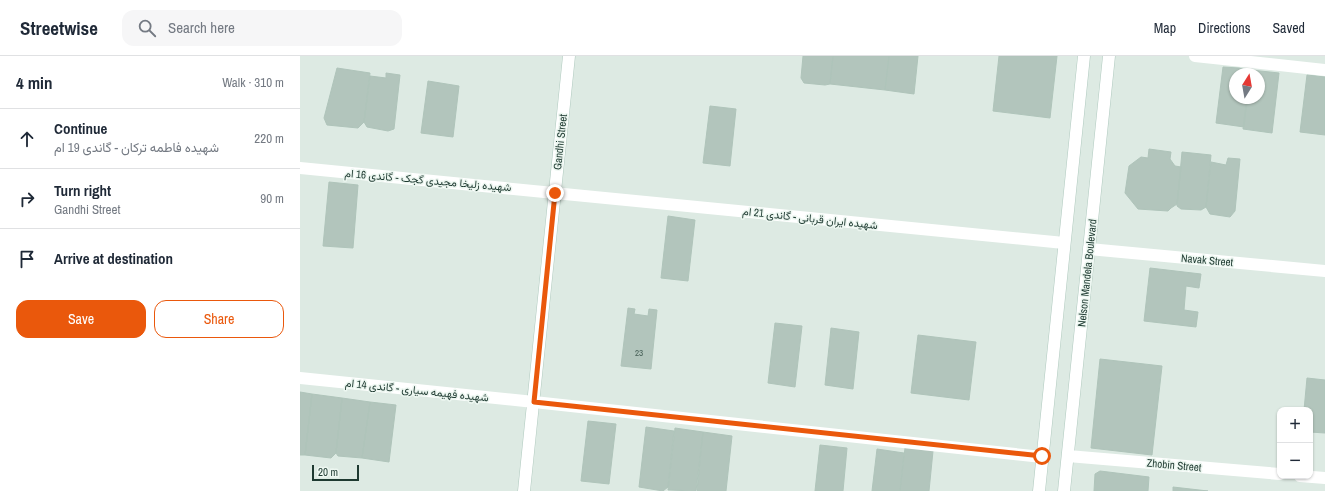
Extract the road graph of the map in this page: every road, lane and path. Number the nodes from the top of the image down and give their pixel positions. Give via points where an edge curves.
1 (569, 56) edge
2 (1084, 56) edge
3 (1109, 56) edge
4 (1195, 56) edge
5 (1325, 70) edge
6 (300, 168) edge
7 (555, 193) junction
8 (1064, 243) junction
9 (1089, 249) junction
10 (1325, 271) edge
11 (300, 378) edge
12 (534, 402) junction
13 (1042, 456) junction
14 (1068, 456) junction
15 (1277, 474) edge
16 (1313, 477) edge
17 (1325, 478) edge
18 (524, 491) edge
19 (1039, 491) edge
20 (1064, 491) edge

1 - 7 street, Gandhi Street
2 - 8 street
3 - 9 street, Nelson Mandela Boulevard
4 - 5 street
6 - 7 street, شهیده زلیخا مجیدی گجک - گاندی 16 ام
7 - 8 street, شهیده ایران قربانی - گاندی 21 ام
7 - 12 street, Gandhi Street
8 - 13 street
9 - 10 street, Navak Street
9 - 14 street, Nelson Mandela Boulevard
11 - 12 street, شهیده فهیمه سیاری - گاندی 14 ام
12 - 13 street, شهیده فهیمه سیاری - گاندی 14 ام
12 - 18 street, Gandhi Street
13 - 19 street
14 - 15 street, Zhobin Street
14 - 20 street, Nelson Mandela Boulevard
16 - 17 street

